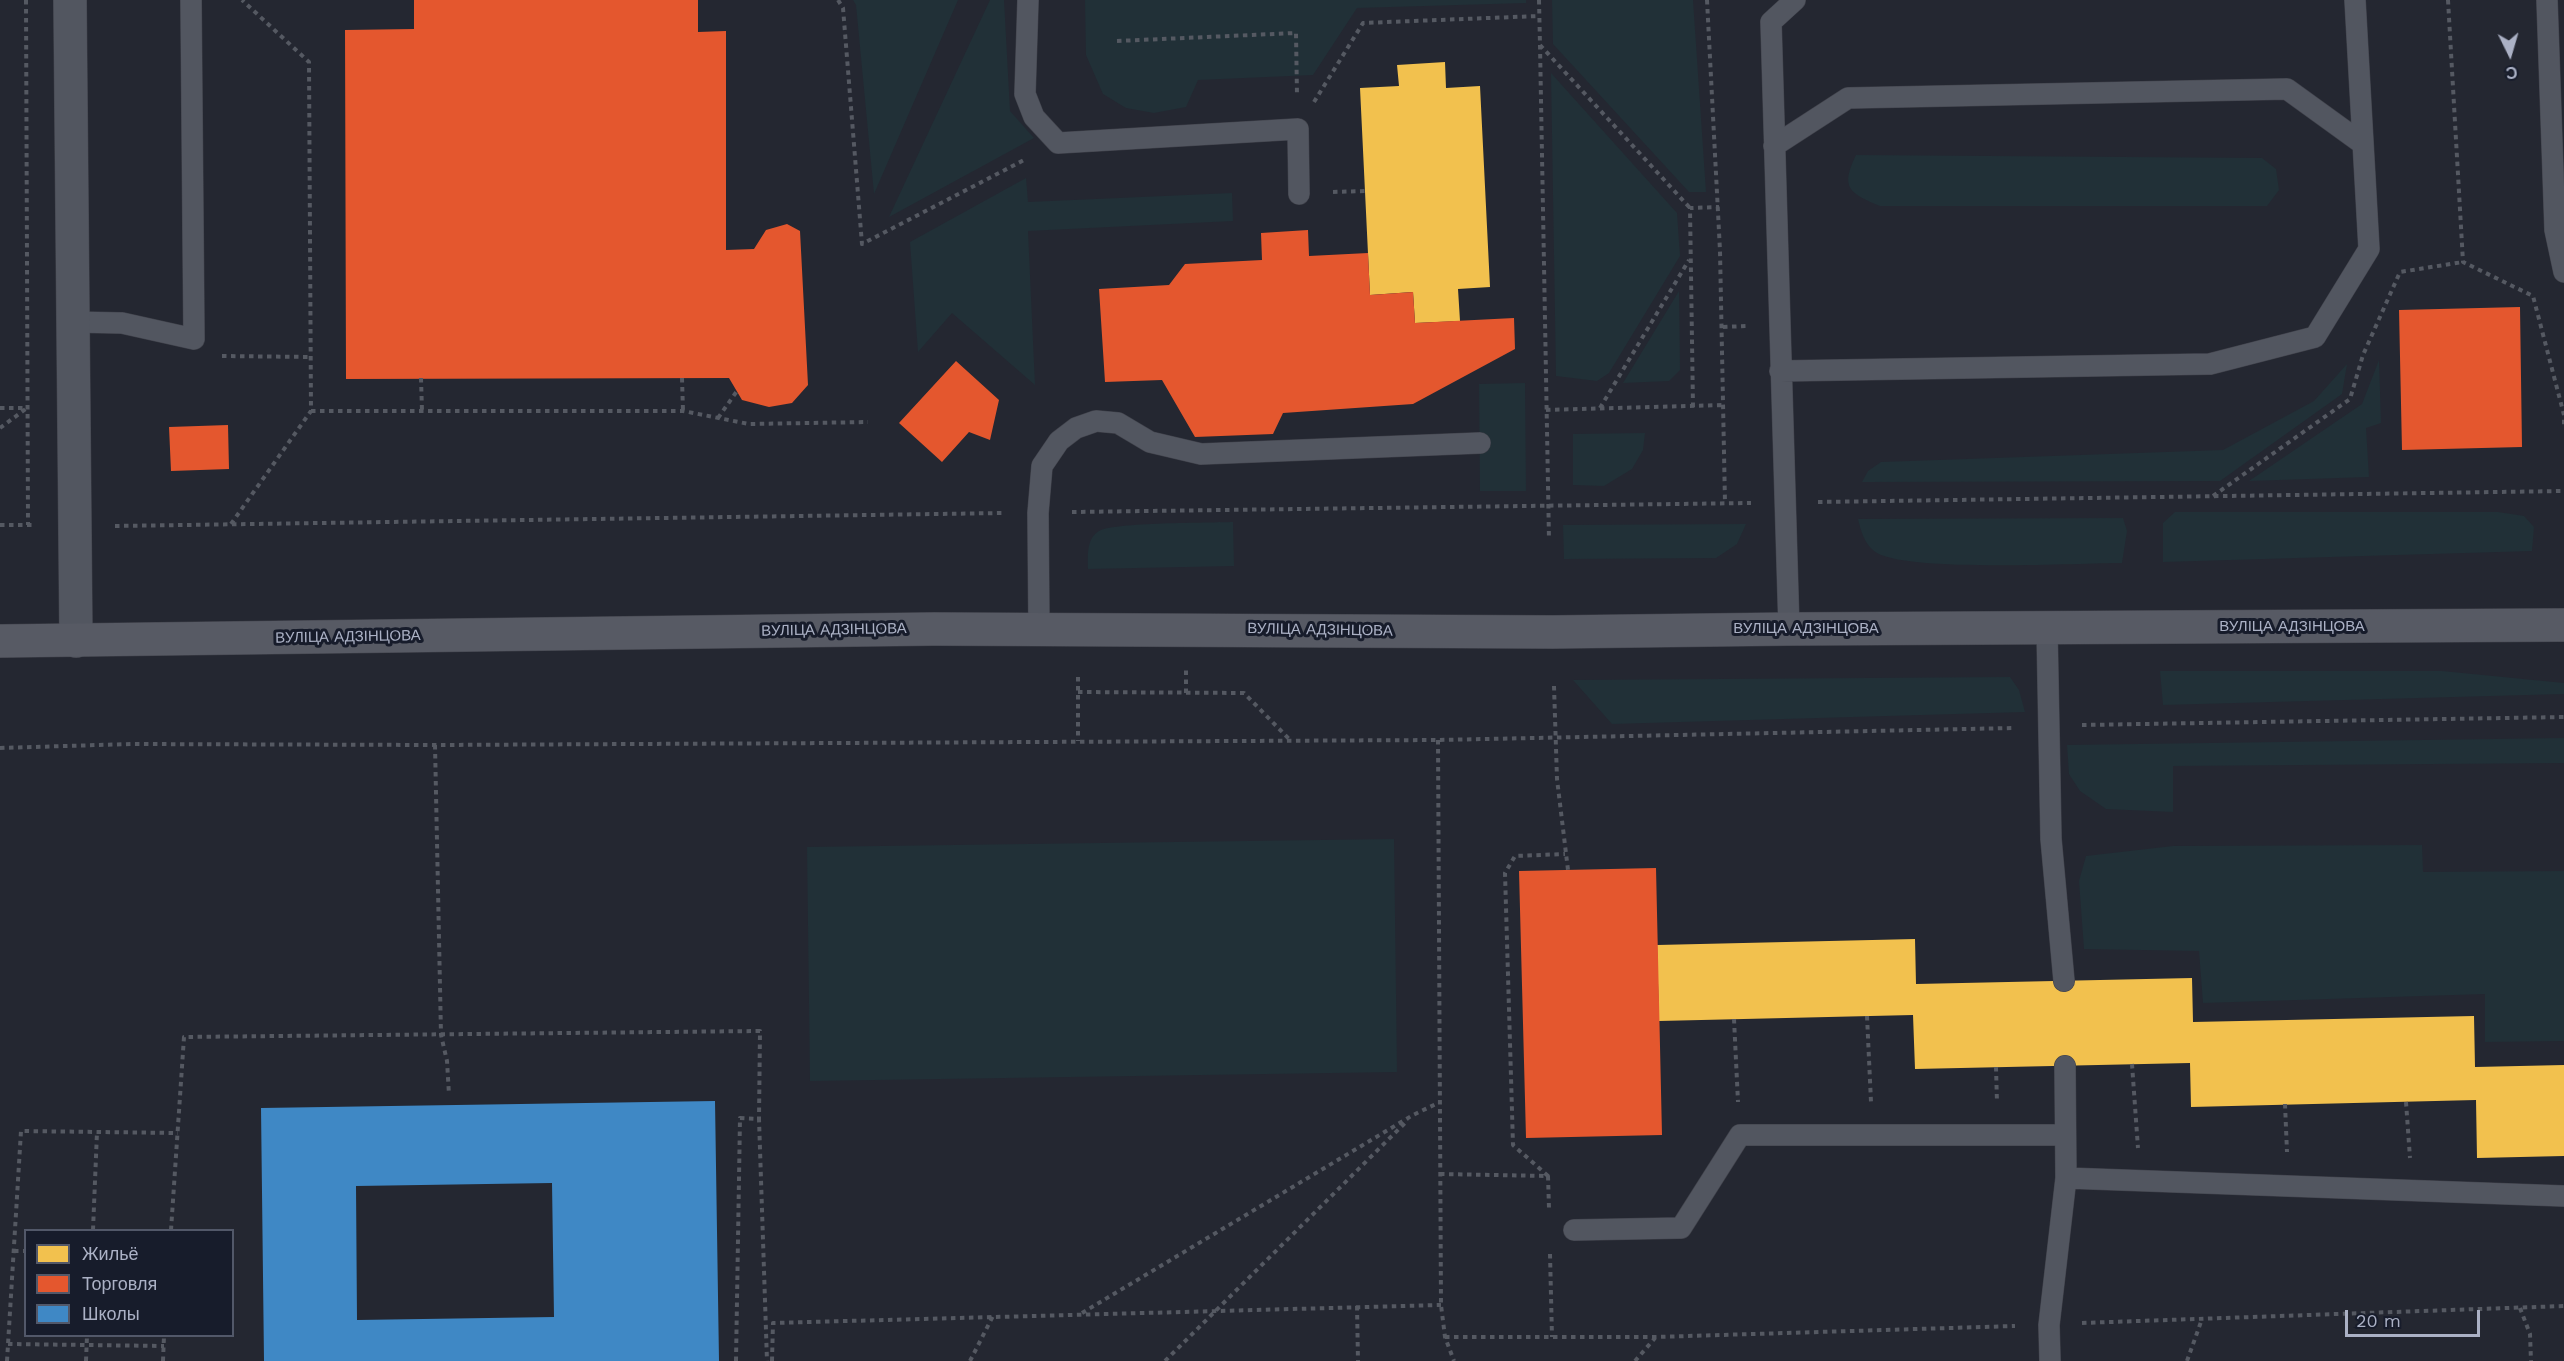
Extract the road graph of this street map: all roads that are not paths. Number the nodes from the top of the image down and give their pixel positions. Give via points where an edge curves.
1 (70, 0) edge
2 (191, 0) edge
3 (1028, 0) edge
4 (1796, 0) edge
5 (2355, 0) edge
6 (2547, 0) edge
7 (2363, 144) junction
8 (1774, 146) junction
9 (1299, 194) dead end
10 (2564, 272) edge
11 (73, 322) junction
12 (1780, 371) junction
13 (1480, 442) dead end
14 (2564, 625) edge
15 (1789, 628) junction
16 (2047, 628) junction
17 (1039, 630) junction
18 (0, 641) edge
19 (76, 641) junction
20 (2064, 981) dead end
21 (2066, 1066) dead end
22 (2064, 1135) junction
23 (2066, 1178) junction
24 (2564, 1196) edge
25 (1574, 1230) dead end
26 (2050, 1361) edge

1 - 11 street
2 - 11 lane via 194,339 122,324
3 - 9 lane via 1025,94 1034,117 1058,143 1298,129
4 - 8 lane via 1771,22
5 - 7 lane
6 - 10 lane via 2555,230
7 - 8 lane via 2288,89 1848,98
7 - 12 lane via 2369,249 2315,337 2210,364
8 - 12 lane
11 - 19 street
12 - 15 lane
13 - 17 lane via 1201,454 1150,442 1118,423 1096,421 1076,428 1059,441 1042,466 1038,513
14 - 16 main road, ВУЛІЦА АДЗІНЦОВА
15 - 16 main road, ВУЛІЦА АДЗІНЦОВА
15 - 17 main road, ВУЛІЦА АДЗІНЦОВА via 1562,632
16 - 20 lane via 2050,839
17 - 19 main road, ВУЛІЦА АДЗІНЦОВА
18 - 19 main road, ВУЛІЦА АДЗІНЦОВА
21 - 22 lane
22 - 23 lane
22 - 25 lane via 1740,1135 1681,1228
23 - 24 lane
23 - 26 lane via 2049,1324

